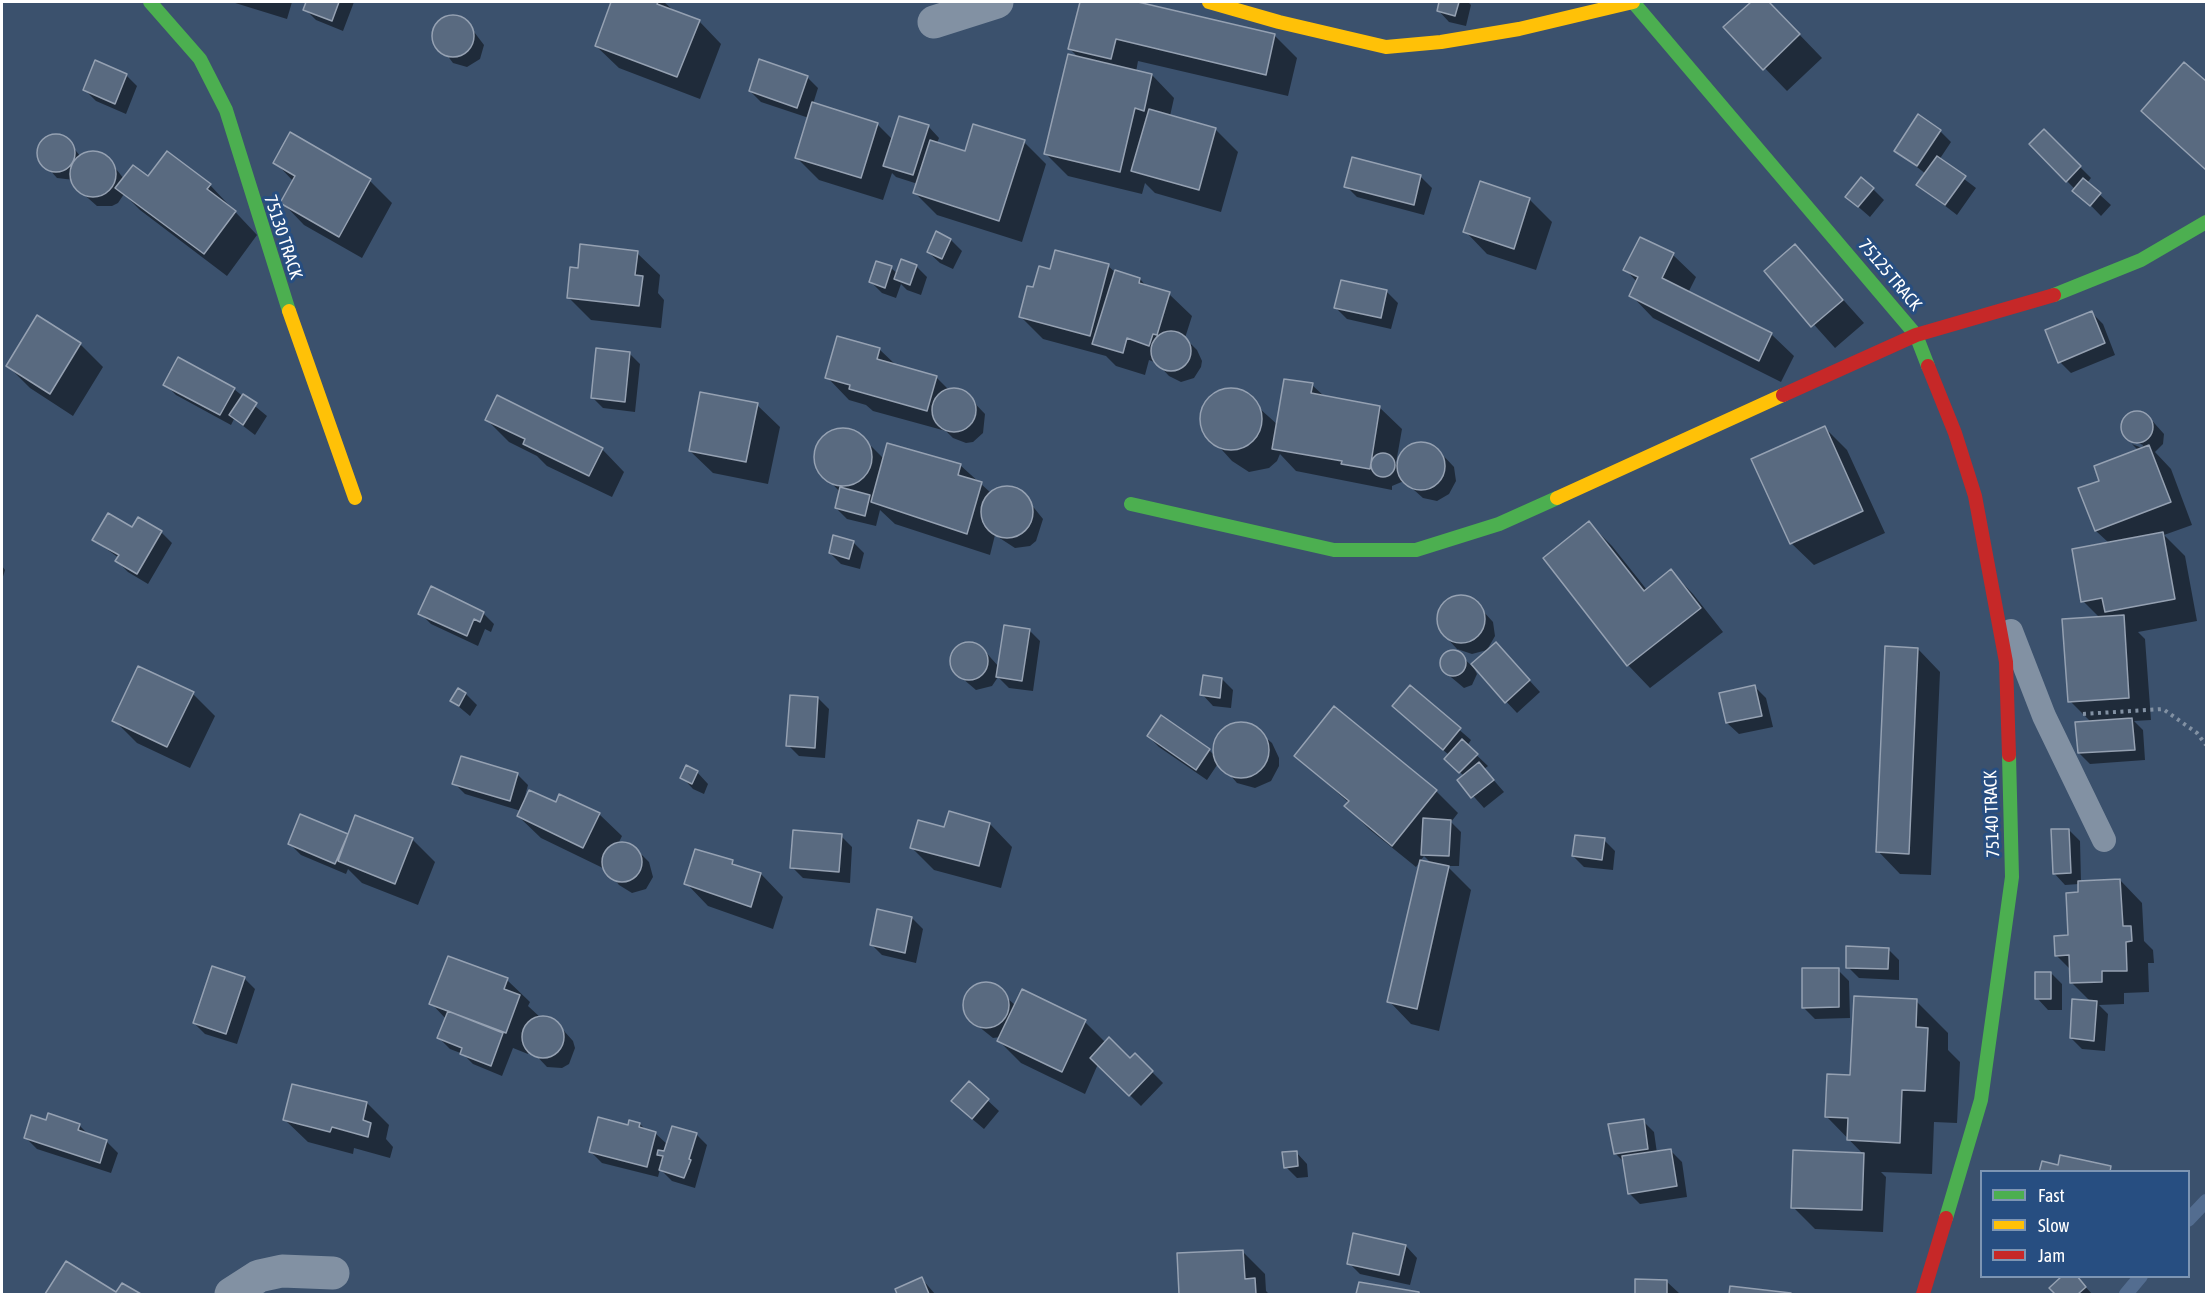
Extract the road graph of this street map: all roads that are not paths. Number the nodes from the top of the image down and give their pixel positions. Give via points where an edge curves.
1 (150, 2) edge
2 (997, 2) edge
3 (1209, 2) edge
4 (1633, 2) edge
5 (934, 22) dead end
6 (2206, 222) edge
7 (1916, 335) junction
8 (355, 498) dead end
9 (1131, 504) dead end
10 (1994, 590) junction
11 (2104, 840) dead end
12 (333, 1273) dead end
13 (231, 1294) edge
14 (1923, 1294) edge

1 - 8 street, 75130 TRACK via 200,59 226,110 300,345
2 - 5 street
3 - 4 street via 1386,47 1519,29
4 - 7 street, 75125 TRACK
6 - 7 street, 75125 TRACK via 2140,260 2064,292
7 - 9 street via 1499,524 1416,550 1334,550
7 - 10 street, 75140 TRACK via 1975,496
10 - 11 lane via 2044,716
10 - 14 street, 75140 TRACK via 2006,663 2012,876 1981,1100
12 - 13 street via 282,1271 259,1276

